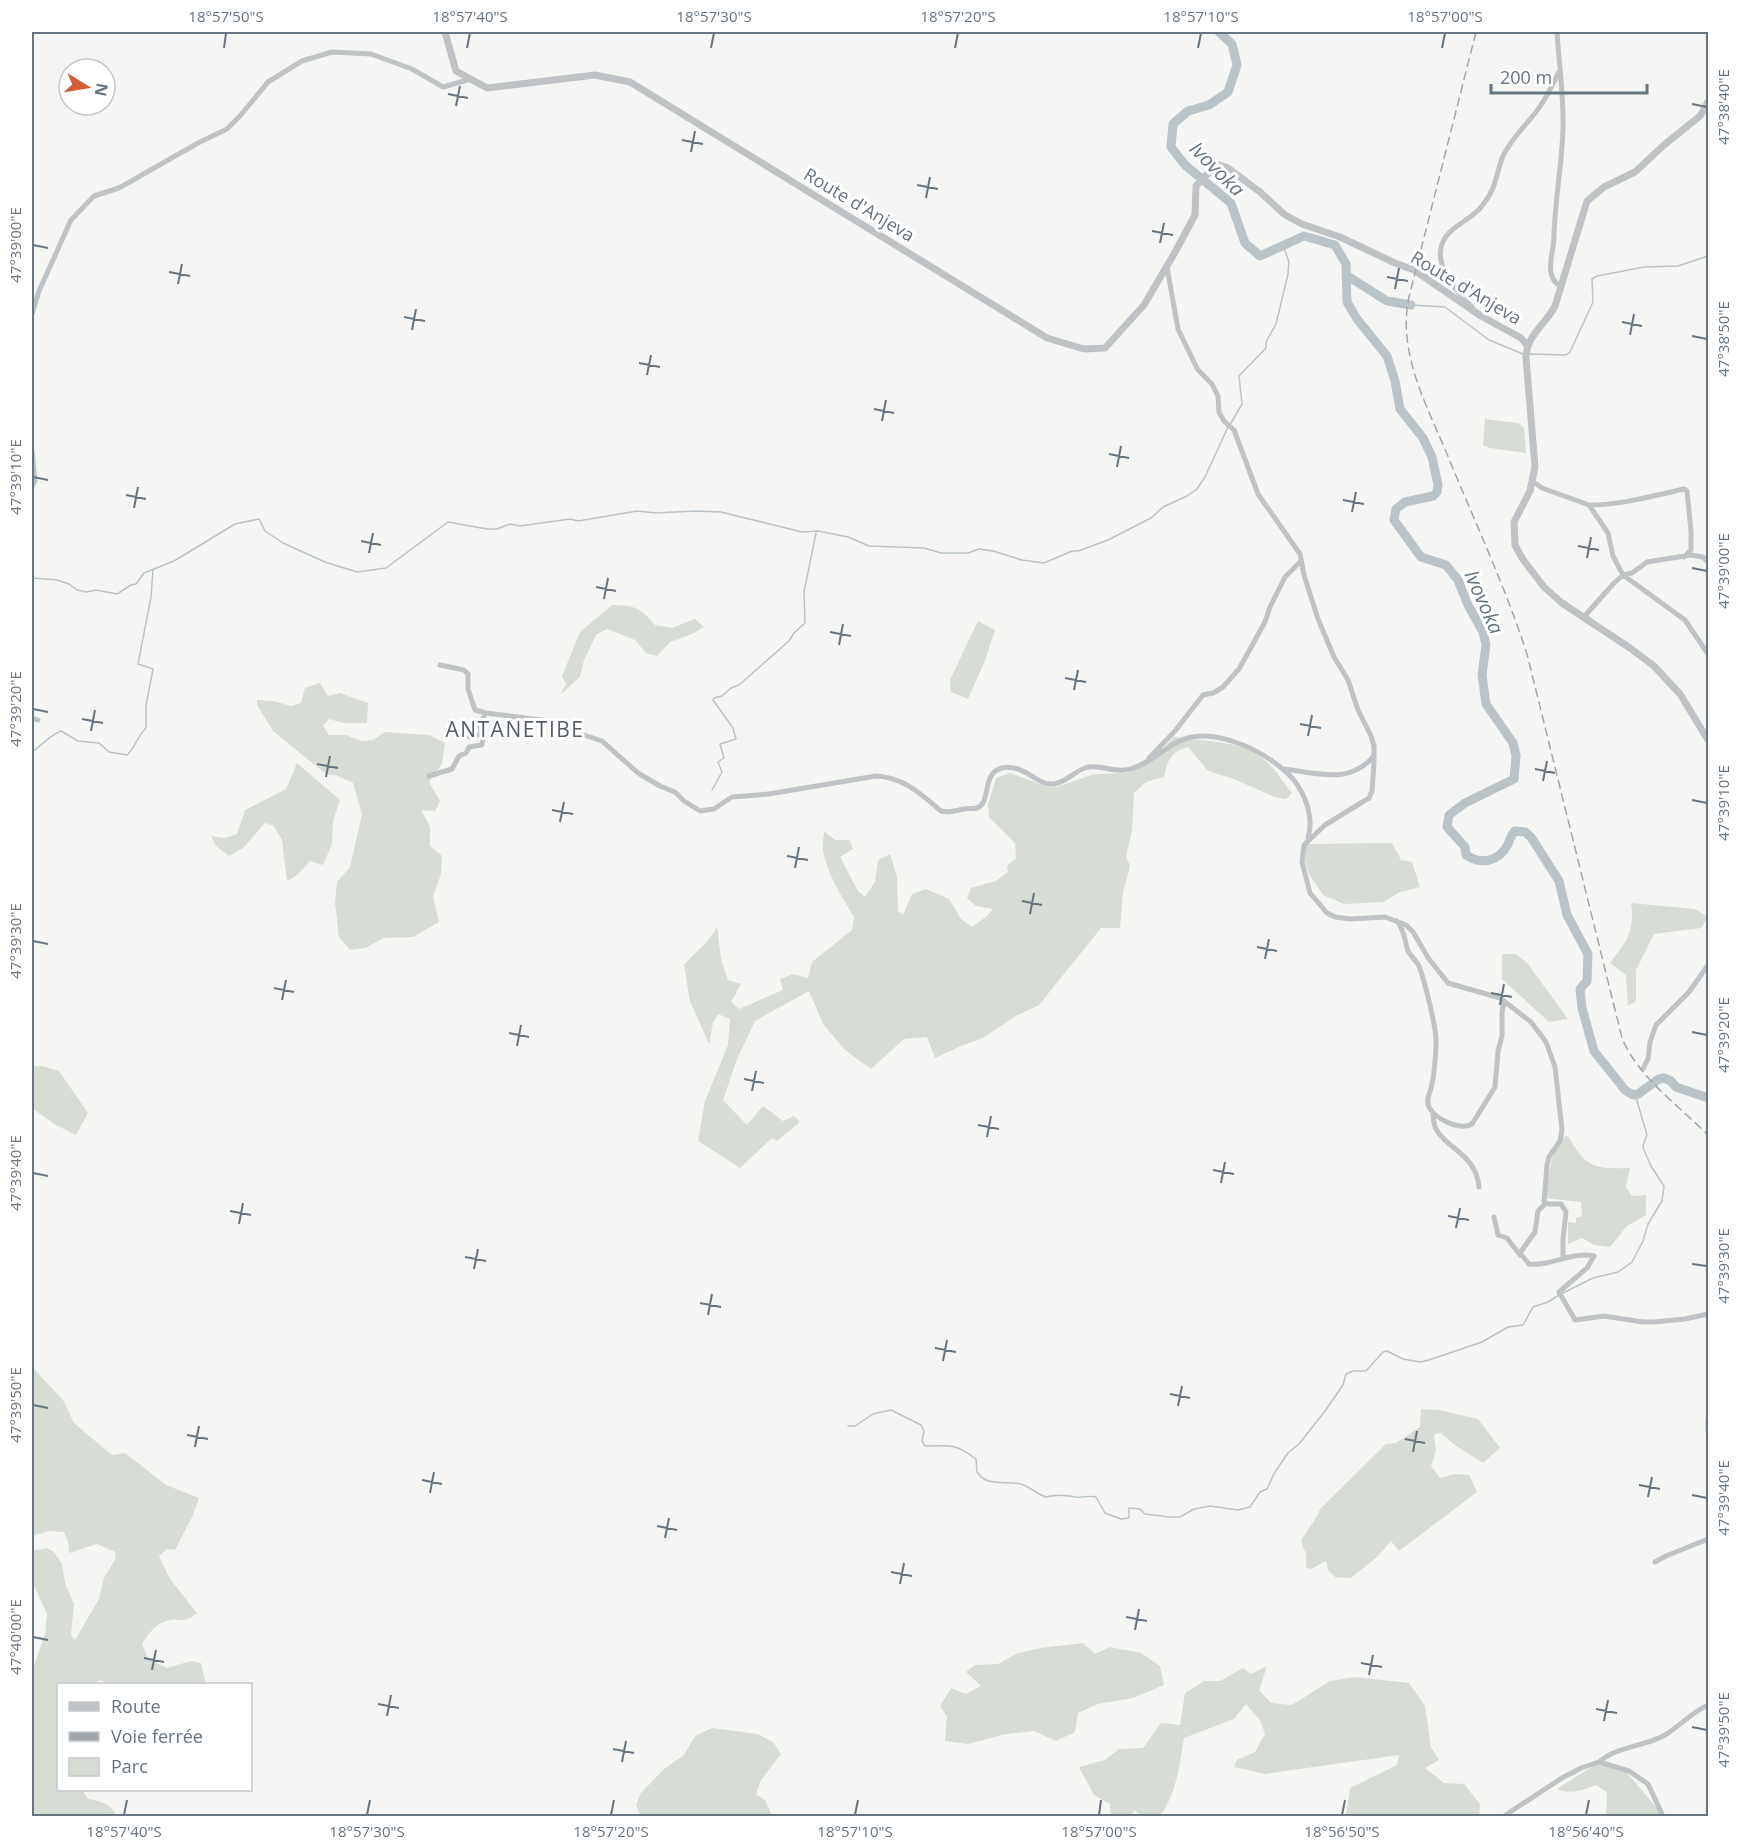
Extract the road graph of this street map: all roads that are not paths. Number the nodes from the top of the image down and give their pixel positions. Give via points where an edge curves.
1 (445, 32) edge
2 (1557, 32) edge
3 (1559, 72) junction
4 (471, 79) junction
5 (1708, 102) edge
6 (1167, 267) junction
7 (1560, 286) junction
8 (32, 314) edge
9 (1481, 316) junction
10 (1513, 333) junction
11 (1535, 333) junction
12 (1526, 347) junction
13 (32, 451) edge
14 (1532, 481) junction
15 (32, 487) edge
16 (1589, 505) junction
17 (1684, 556) junction
18 (1301, 561) junction
19 (1708, 562) edge
20 (1623, 574) junction
21 (1582, 618) junction
22 (1708, 654) edge
23 (440, 665) dead end
24 (486, 713) junction
25 (32, 718) edge
26 (38, 720) dead end
27 (481, 734) junction
28 (469, 738) dead end
29 (1708, 740) edge
30 (1374, 756) junction
31 (1144, 764) junction
32 (1282, 769) junction
33 (429, 776) dead end
34 (1308, 839) junction
35 (1395, 920) junction
36 (1708, 964) edge
37 (1504, 1002) junction
38 (1643, 1069) dead end
39 (1433, 1113) junction
40 (1479, 1187) dead end
41 (1545, 1204) junction
42 (1494, 1217) dead end
43 (1521, 1256) junction
44 (1563, 1258) junction
45 (1708, 1314) edge
46 (1708, 1419) edge
47 (1708, 1431) edge
48 (1708, 1539) edge
49 (1655, 1562) dead end
50 (1707, 1708) edge
51 (1599, 1762) junction
52 (1504, 1816) edge
53 (1663, 1816) edge

1 - 4 street via 456,71
2 - 3 street
3 - 7 street via 1563,129 1550,274
3 - 9 street via 1538,110 1503,156 1494,188 1481,208 1442,242 1440,251 1446,276
4 - 6 street, Route d'Anjeva via 487,88 595,75 630,82 1047,338 1084,349 1105,348 1144,305
4 - 8 street via 443,87 412,69 371,54 332,52 302,61 268,82 227,129 119,188 94,196 71,220
5 - 7 street via 1700,116 1635,172 1604,186 1587,201
6 - 9 street, Route d'Anjeva via 1195,215 1196,186 1217,164 1228,168 1285,215 1414,270
6 - 18 street via 1178,329 1198,370 1218,396 1219,412 1234,430 1258,494
7 - 11 street via 1547,321
9 - 10 street, Route d'Anjeva
10 - 11 street
10 - 12 street, Route d'Anjeva
11 - 12 street
12 - 14 street, Route d'Anjeva via 1535,453
13 - 15 street
14 - 16 street
14 - 21 street, Route d'Anjeva via 1514,522 1515,545 1544,587
16 - 17 street via 1618,505 1687,491 1691,550
16 - 20 street via 1608,533 1612,556
17 - 19 street via 1702,557
17 - 20 street via 1647,562 1632,573
18 - 30 street via 1318,619 1371,736
18 - 31 street via 1286,577 1239,669 1222,687 1203,695
20 - 21 street
20 - 22 street via 1685,620
21 - 29 street, Route d'Anjeva via 1654,666 1680,693
23 - 24 street via 468,674 475,710
24 - 27 street via 480,723
24 - 31 street via 549,721 602,741 638,773 675,792 700,811 714,809 732,797 876,776 901,782 946,812 977,808 991,776 1006,767 1053,784 1088,767 1119,771
25 - 26 street
27 - 28 street
27 - 33 street via 482,745 470,747 452,769
30 - 32 street via 1365,766 1346,775
30 - 34 street via 1369,798
31 - 32 street via 1184,739 1208,737 1248,747
32 - 34 street via 1307,803 1311,827
34 - 35 street via 1302,862 1310,893 1327,913 1350,919
35 - 37 street via 1413,932 1448,983
35 - 39 street via 1422,975 1436,1039 1427,1099
36 - 38 street via 1689,992 1656,1025
37 - 39 street via 1496,1077 1484,1108 1467,1127
37 - 41 street via 1531,1022 1546,1042 1555,1067 1562,1130 1547,1165
39 - 40 street via 1435,1127 1472,1166
41 - 43 street via 1538,1211 1536,1228 1521,1249
41 - 44 street via 1561,1204 1566,1212
42 - 43 street via 1498,1235 1507,1238
43 - 44 street via 1535,1265
44 - 45 street via 1594,1258 1559,1292 1575,1320 1604,1316 1654,1322
46 - 47 street
48 - 49 street
50 - 51 street via 1665,1735 1610,1754
51 - 52 street via 1562,1778
51 - 53 street via 1629,1771 1648,1784

